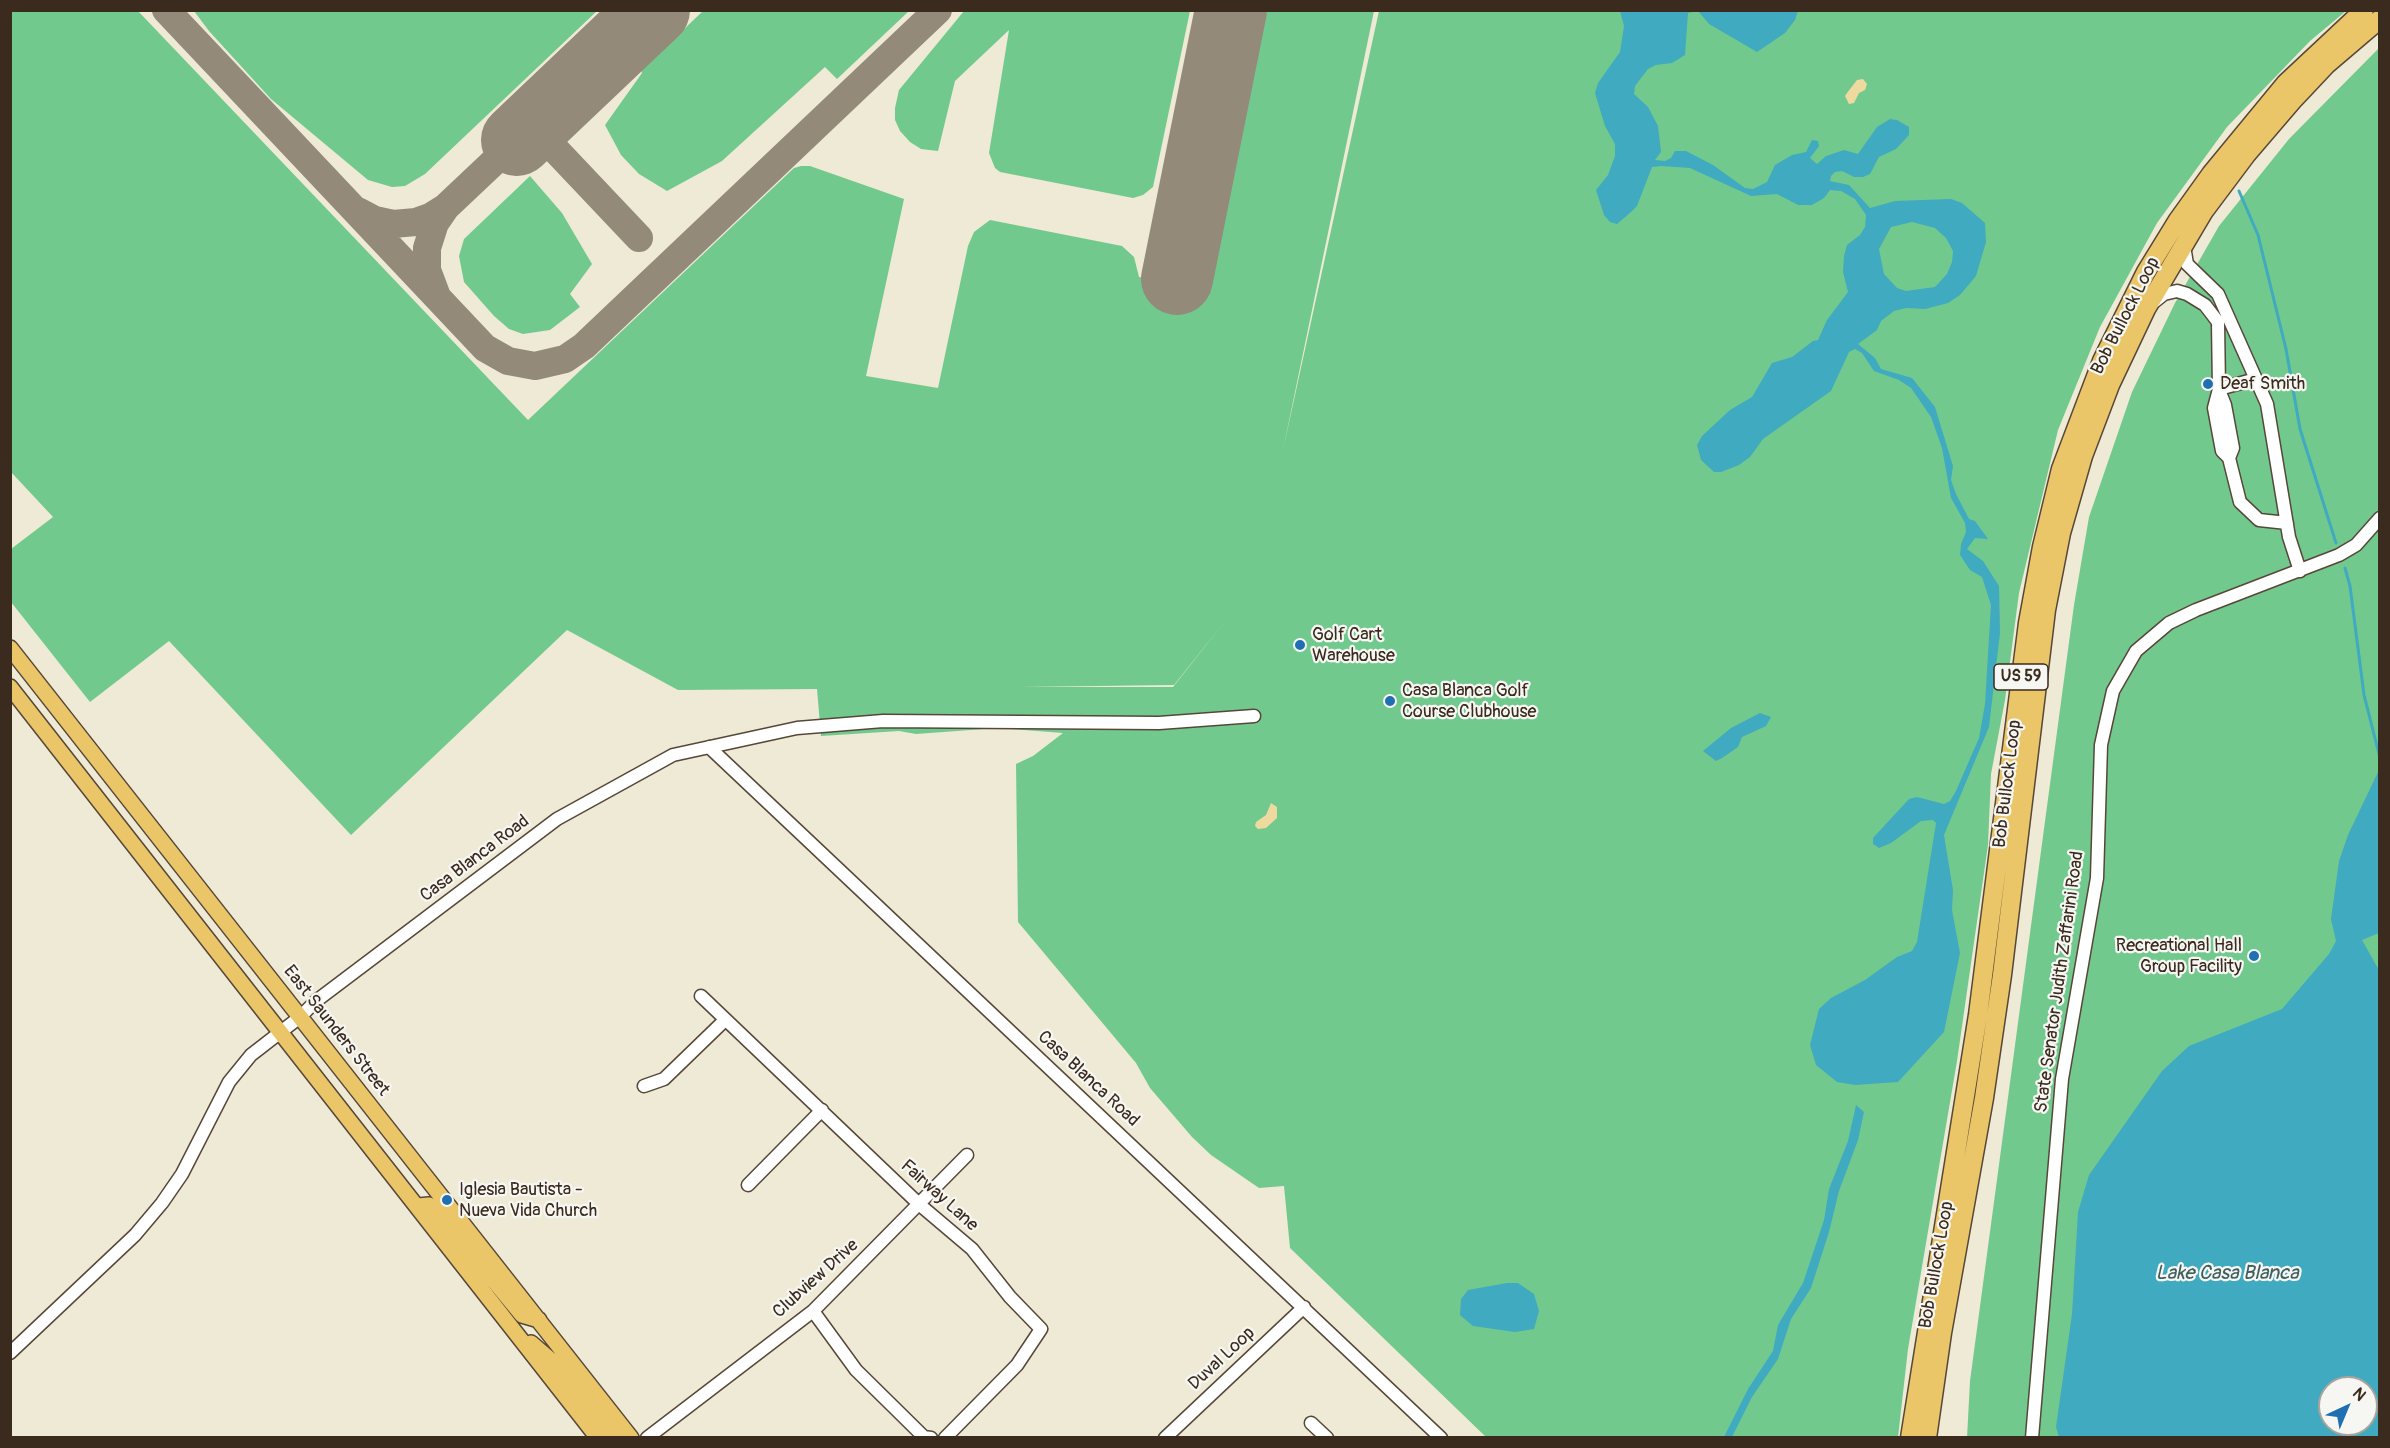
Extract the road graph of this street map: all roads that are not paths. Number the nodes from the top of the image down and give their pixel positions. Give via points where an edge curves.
1 (2364, 10) edge
2 (2379, 19) edge
3 (2184, 242) junction
4 (2146, 309) junction
5 (2256, 379) junction
6 (2219, 389) junction
7 (2379, 519) edge
8 (2287, 523) junction
9 (2300, 571) junction
10 (10, 648) edge
11 (10, 687) edge
12 (1254, 716) dead end
13 (709, 747) junction
14 (701, 996) dead end
15 (300, 1017) junction
16 (725, 1020) junction
17 (281, 1031) junction
18 (644, 1086) dead end
19 (822, 1110) junction
20 (967, 1155) dead end
21 (748, 1185) dead end
22 (920, 1205) junction
23 (418, 1206) junction
24 (1304, 1308) junction
25 (813, 1311) junction
26 (539, 1320) junction
27 (516, 1332) junction
28 (10, 1353) edge
29 (1311, 1423) dead end
30 (1435, 1435) edge
31 (598, 1437) edge
32 (615, 1437) edge
33 (631, 1437) edge
34 (647, 1437) edge
35 (931, 1437) edge
36 (945, 1437) edge
37 (1165, 1437) edge
38 (1327, 1437) edge
39 (1910, 1437) edge
40 (1927, 1437) edge
41 (2032, 1437) edge

1 - 39 highway, Bob Bullock Loop / US 59 via 2286,83 2178,220 2146,272 2102,361 2061,469 2028,623 1978,1016
2 - 3 highway, Bob Bullock Loop / US 59 via 2294,99 2224,183
3 - 4 highway, Bob Bullock Loop / US 59
3 - 5 street via 2187,264 2218,294
4 - 6 street via 2164,294 2177,291 2196,298 2212,312 2220,335
4 - 40 highway, Bob Bullock Loop / US 59 via 2082,456 2053,571 2002,975
5 - 6 street
5 - 8 street via 2271,419
6 - 8 street via 2233,448 2229,458 2237,495 2245,509 2263,522
7 - 9 street, State Senator Judith Zaffarini Road via 2348,551
8 - 9 street
9 - 41 street, State Senator Judith Zaffarini Road via 2169,623 2130,659 2109,703 2101,745 2097,878 2061,1085
10 - 15 main road, East Saunders Street
11 - 17 main road
12 - 13 street, Casa Blanca Road via 1159,723 883,721 797,728
13 - 15 street, Casa Blanca Road via 673,755 557,819
13 - 24 street, Casa Blanca Road
14 - 16 street, Fairway Lane
15 - 17 street, Casa Blanca Road
15 - 26 main road, East Saunders Street
16 - 18 street via 664,1079
16 - 19 street, Fairway Lane
17 - 23 main road
17 - 28 street, Casa Blanca Road via 242,1064 182,1174 135,1235
19 - 21 street
19 - 22 street, Fairway Lane
20 - 22 street, Clubview Drive
22 - 25 street, Clubview Drive
22 - 36 street, Fairway Lane via 972,1249 1041,1329 1017,1365
23 - 26 main road via 435,1209 522,1315
23 - 27 main road
24 - 30 street, Casa Blanca Road
24 - 37 street, Duval Loop
25 - 34 street, Clubview Drive
25 - 35 street via 856,1370 924,1437
26 - 33 main road, East Saunders Street
27 - 31 main road
27 - 32 main road via 555,1362
29 - 38 street

